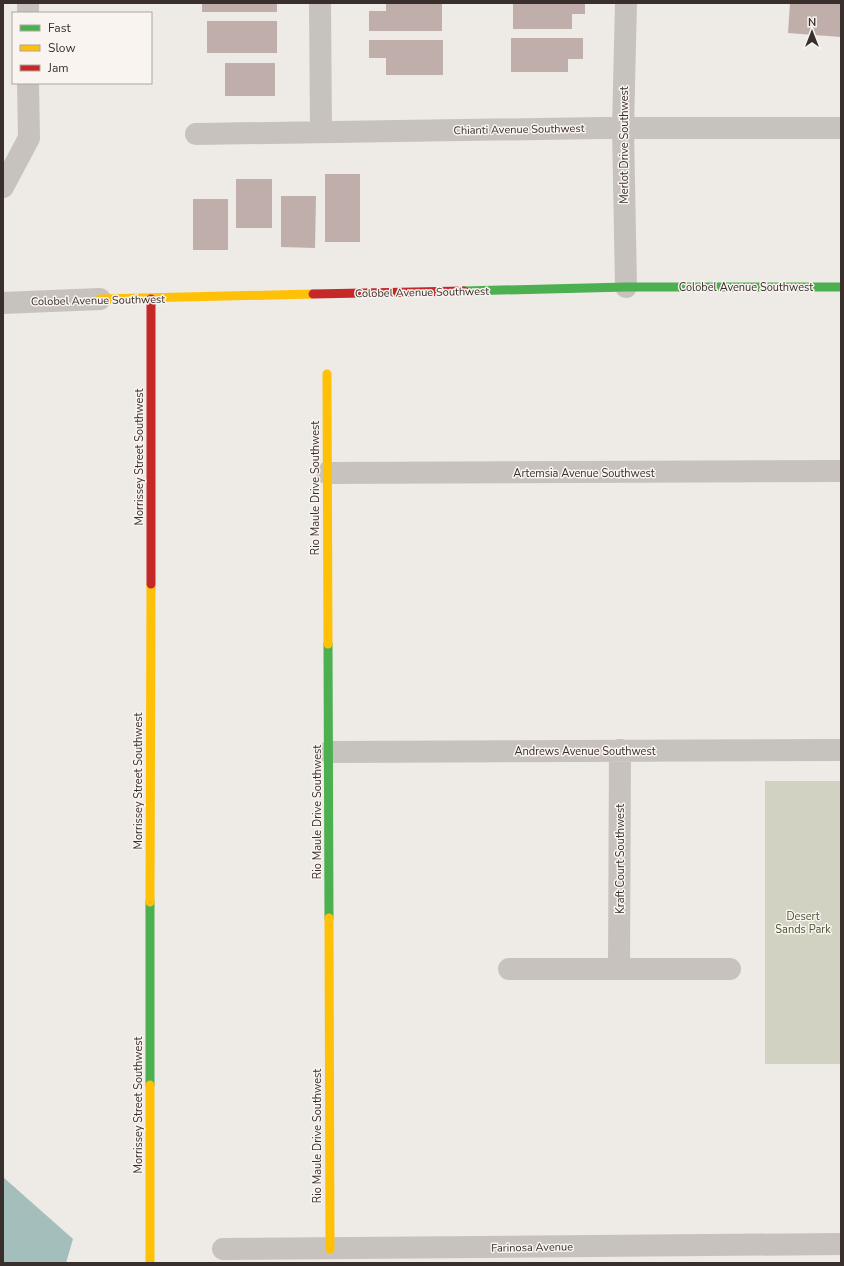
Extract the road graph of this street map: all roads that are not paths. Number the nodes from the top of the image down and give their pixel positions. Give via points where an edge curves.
1 (320, 3) edge
2 (626, 3) edge
3 (28, 84) edge
4 (623, 128) junction
5 (841, 128) edge
6 (321, 132) junction
7 (196, 134) dead end
8 (3, 187) edge
9 (626, 287) junction
10 (841, 287) edge
11 (100, 299) joint
12 (151, 299) junction
13 (3, 303) edge
14 (327, 374) dead end
15 (841, 471) edge
16 (327, 473) junction
17 (620, 750) junction
18 (841, 750) edge
19 (329, 752) junction
20 (619, 967) junction
21 (509, 969) dead end
22 (730, 969) dead end
23 (841, 1244) edge
24 (223, 1249) dead end
25 (330, 1249) junction
26 (150, 1263) edge

1 - 6 street
2 - 4 street, Merlot Drive Southwest
3 - 8 street via 29,138
4 - 5 street, Chianti Avenue Southwest
4 - 6 street, Chianti Avenue Southwest
4 - 9 street, Merlot Drive Southwest
6 - 7 street, Chianti Avenue Southwest
9 - 10 street, Colobel Avenue Southwest
9 - 12 street, Colobel Avenue Southwest
11 - 12 street, Colobel Avenue Southwest
11 - 13 street, Colobel Avenue Southwest
12 - 26 street, Morrissey Street Southwest
14 - 16 street, Rio Maule Drive Southwest
15 - 16 street, Artemsia Avenue Southwest
16 - 19 street, Rio Maule Drive Southwest
17 - 18 street, Andrews Avenue Southwest
17 - 19 street, Andrews Avenue Southwest
17 - 20 street, Kraft Court Southwest
19 - 25 street, Rio Maule Drive Southwest
20 - 21 street
20 - 22 street
23 - 25 street, Farinosa Avenue
24 - 25 street, Farinosa Avenue

